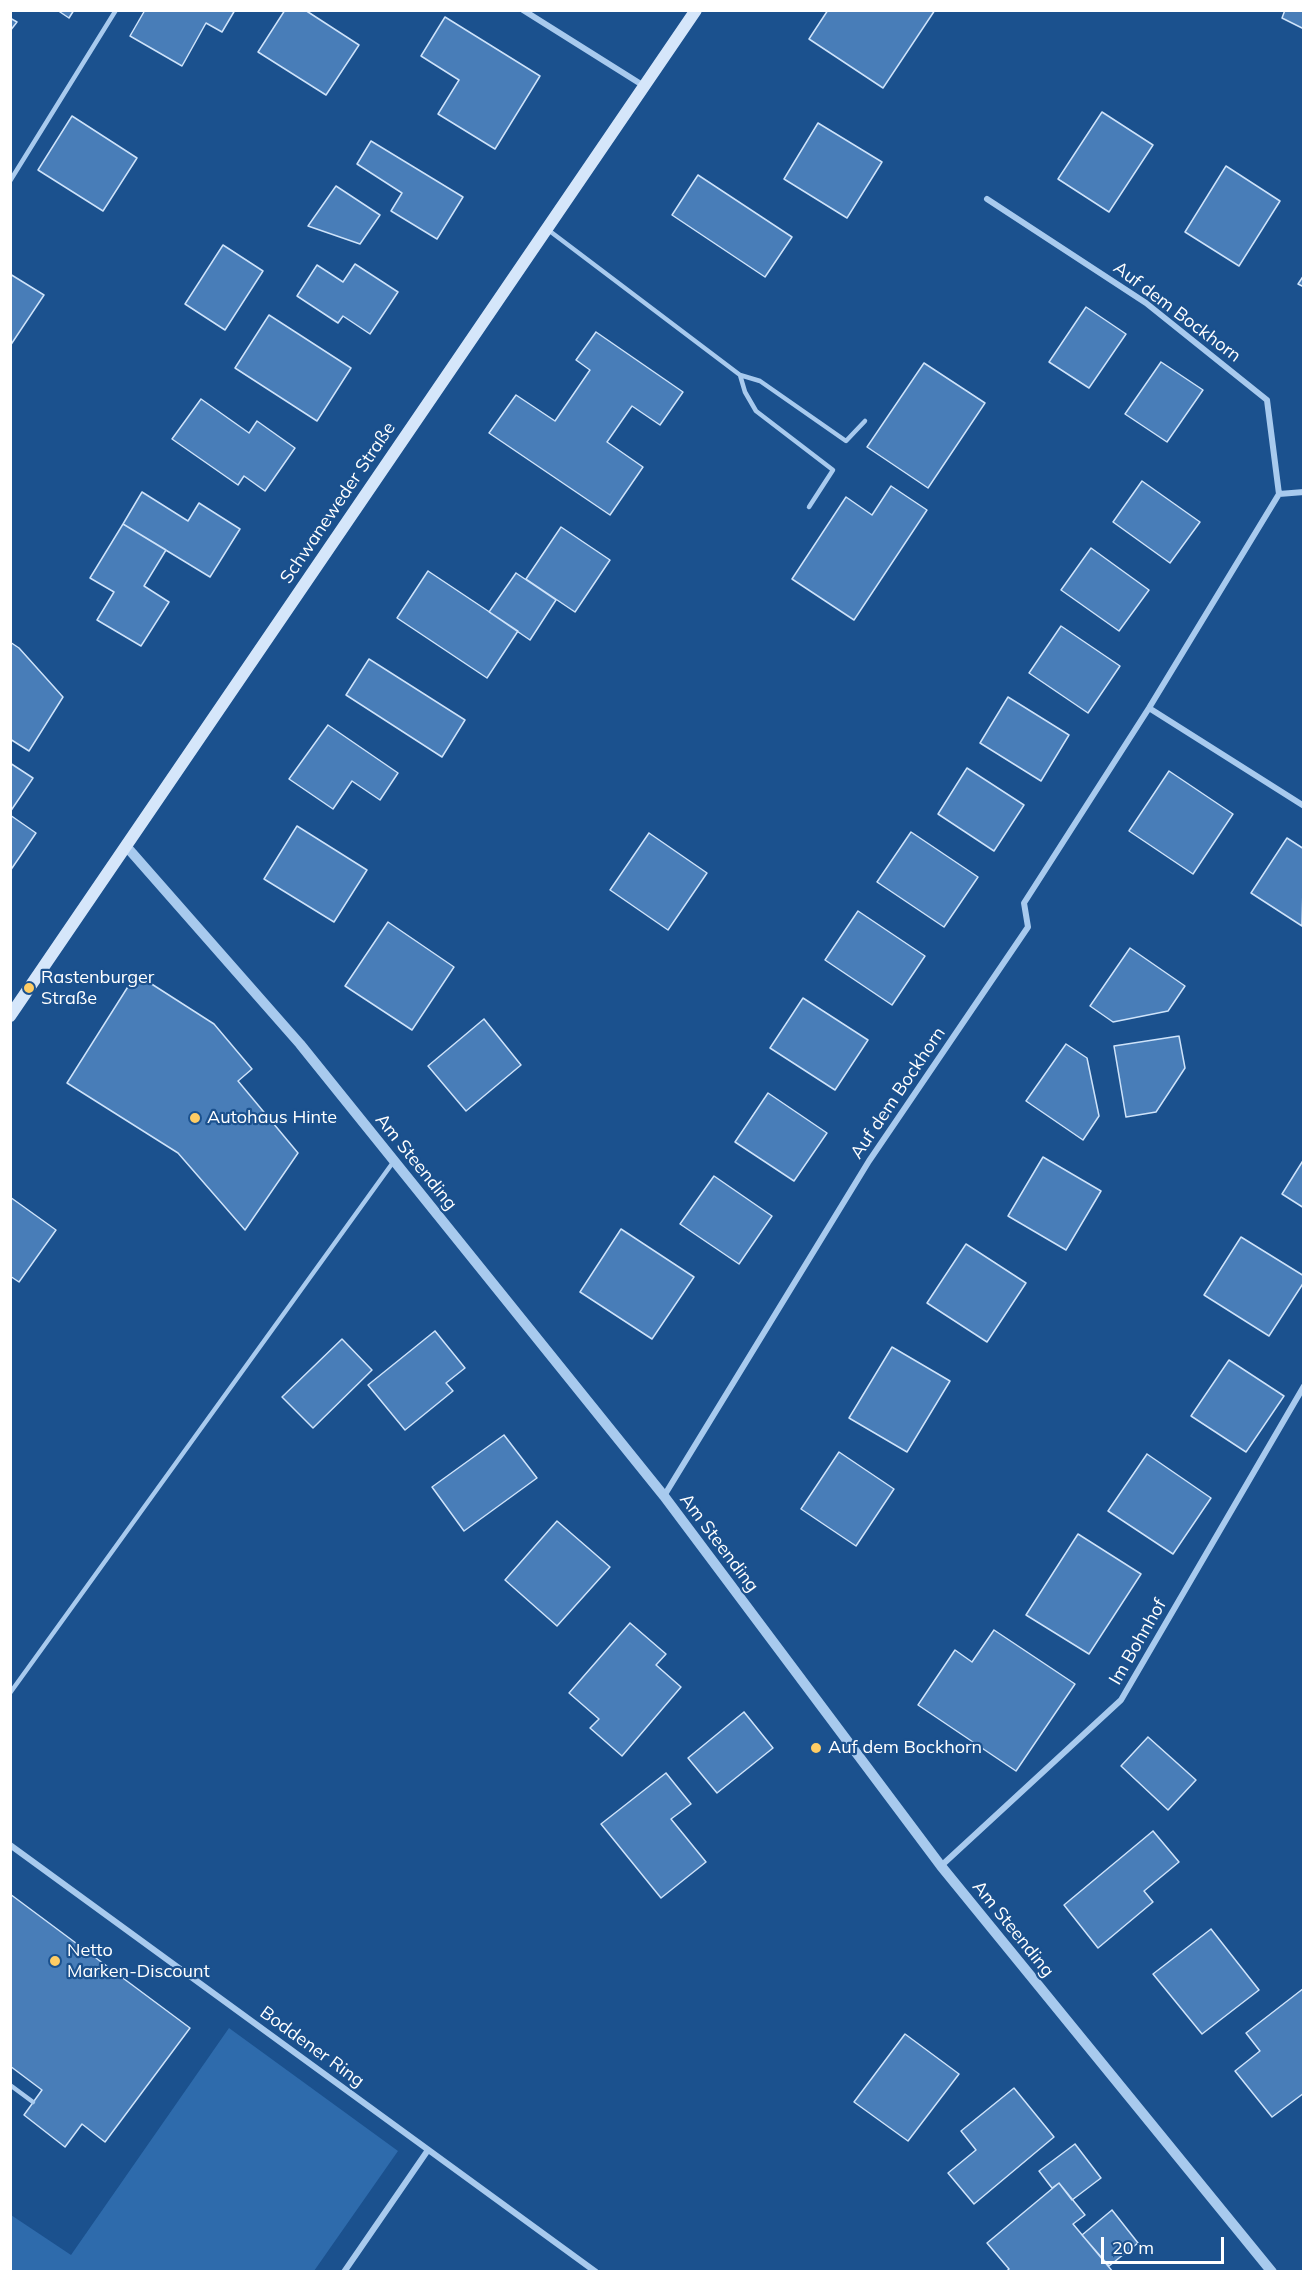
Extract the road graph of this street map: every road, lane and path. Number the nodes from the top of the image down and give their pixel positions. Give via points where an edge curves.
1 (116, 10) edge
2 (523, 10) edge
3 (696, 10) edge
4 (644, 86) junction
5 (10, 181) edge
6 (987, 199) dead end
7 (547, 229) junction
8 (740, 375) junction
9 (865, 421) dead end
10 (1304, 492) edge
11 (1279, 495) junction
12 (809, 507) dead end
13 (1149, 708) junction
14 (1304, 806) edge
15 (126, 846) junction
16 (10, 1016) edge
17 (394, 1161) junction
18 (1304, 1386) edge
19 (664, 1496) junction
20 (10, 1693) edge
21 (10, 1845) edge
22 (940, 1866) junction
23 (10, 2085) edge
24 (33, 2102) dead end
25 (428, 2150) junction
26 (344, 2271) edge
27 (596, 2271) edge
28 (1272, 2271) edge

1 - 5 lane
2 - 4 street
3 - 4 main road, Schwaneweder Straße
4 - 7 main road, Schwaneweder Straße
6 - 11 street, Auf dem Bockhorn via 1146,303 1267,400
7 - 8 lane
7 - 15 main road, Schwaneweder Straße
8 - 9 lane via 760,381 846,441
8 - 12 lane via 756,411 833,470
10 - 11 street
11 - 13 street, Auf dem Bockhorn
13 - 14 street
13 - 19 street, Auf dem Bockhorn via 1024,903 1028,927 869,1161
15 - 16 main road, Schwaneweder Straße
15 - 17 street, Am Steending via 300,1044
17 - 19 street, Am Steending
17 - 20 lane
18 - 22 street, Im Bohnhof via 1121,1700
19 - 22 street, Am Steending
21 - 25 street, Boddener Ring
22 - 28 street, Am Steending
23 - 24 lane
25 - 26 street
25 - 27 street, Boddener Ring

